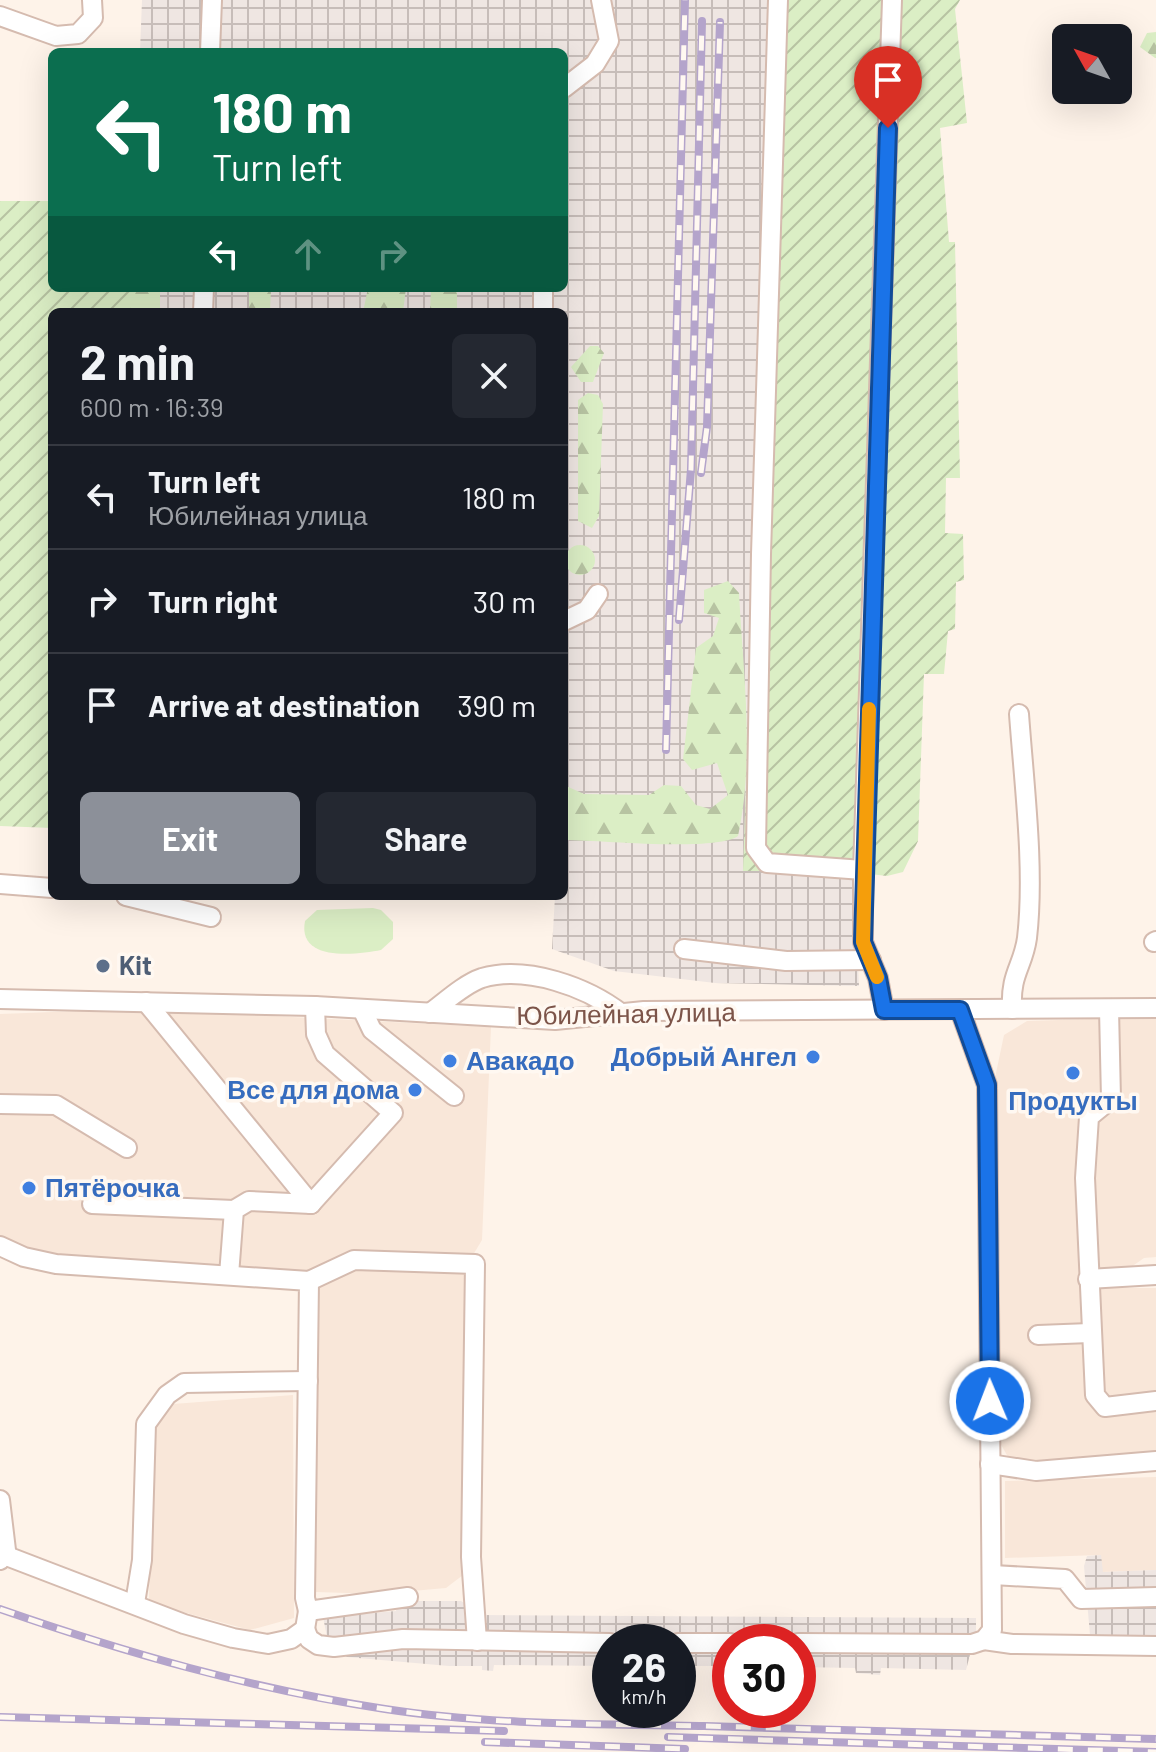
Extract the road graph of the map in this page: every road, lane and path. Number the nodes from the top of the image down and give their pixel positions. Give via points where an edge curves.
1 (92, 0) edge
2 (212, 0) edge
3 (601, 0) edge
4 (778, 0) edge
5 (892, 0) edge
6 (0, 16) edge
7 (210, 48) edge
8 (568, 85) edge
9 (598, 594) dead end
10 (568, 619) edge
11 (1019, 714) dead end
12 (863, 870) junction
13 (0, 884) edge
14 (48, 888) edge
15 (142, 900) edge
16 (211, 917) dead end
17 (684, 949) dead end
18 (871, 960) junction
19 (0, 999) edge
20 (146, 1002) junction
21 (315, 1006) junction
22 (1156, 1008) edge
23 (362, 1009) junction
24 (1012, 1009) junction
25 (1109, 1009) junction
26 (884, 1010) junction
27 (960, 1010) junction
28 (430, 1013) junction
29 (622, 1014) junction
30 (454, 1096) dead end
31 (0, 1104) edge
32 (127, 1148) dead end
33 (92, 1204) dead end
34 (311, 1204) junction
35 (234, 1210) junction
36 (0, 1246) edge
37 (229, 1275) junction
38 (1156, 1275) edge
39 (1088, 1279) junction
40 (309, 1281) junction
41 (1090, 1333) junction
42 (1038, 1335) dead end
43 (308, 1381) junction
44 (1156, 1401) edge
45 (1156, 1461) edge
46 (990, 1464) junction
47 (0, 1500) edge
48 (2, 1557) edge
49 (993, 1575) junction
50 (408, 1597) dead end
51 (1156, 1597) edge
52 (135, 1603) junction
53 (307, 1620) junction
54 (984, 1640) junction
55 (477, 1641) junction
56 (592, 1643) edge
57 (816, 1643) edge
58 (1156, 1646) edge

1 - 6 street via 93,18 78,34 56,36
2 - 7 street
3 - 8 street via 609,41 595,64
4 - 12 street via 756,848 767,863
5 - 12 street
9 - 10 street via 587,610
11 - 24 street via 1027,937 1011,985
12 - 18 street via 863,942
13 - 14 street
15 - 16 street
17 - 18 street via 786,961
18 - 26 street
19 - 20 street, Юбилейная улица
20 - 21 street, Юбилейная улица
20 - 34 street
21 - 23 street, Юбилейная улица
21 - 34 street via 316,1034 325,1054 393,1113
22 - 25 street, Юбилейная улица
23 - 28 street, Юбилейная улица
23 - 30 street via 372,1030
24 - 25 street, Юбилейная улица
24 - 27 street, Юбилейная улица
25 - 39 street via 1111,1099 1089,1117
26 - 27 street, Юбилейная улица
26 - 29 street, Юбилейная улица
27 - 46 street via 987,1085
28 - 29 street, Юбилейная улица via 555,1020
28 - 29 street via 481,978 511,976 573,984
31 - 32 street via 56,1105
33 - 35 street
34 - 35 street via 249,1201
35 - 37 street
36 - 37 street via 56,1264
37 - 40 street
38 - 39 street
39 - 41 street
40 - 43 street
40 - 55 street via 354,1260 475,1264 471,1557
41 - 42 street
41 - 44 street via 1098,1403 1126,1407 1144,1399
43 - 52 street via 184,1383 153,1414 146,1424 142,1560
43 - 53 street
45 - 46 street via 1036,1471
46 - 49 street
47 - 48 street via 6,1531
48 - 52 street
49 - 51 street via 1065,1579 1081,1599
49 - 54 street via 992,1630
50 - 53 street
52 - 53 street via 184,1624 268,1644 291,1639
53 - 55 street via 309,1639 334,1647 403,1639
54 - 57 street
54 - 58 street
55 - 56 street

